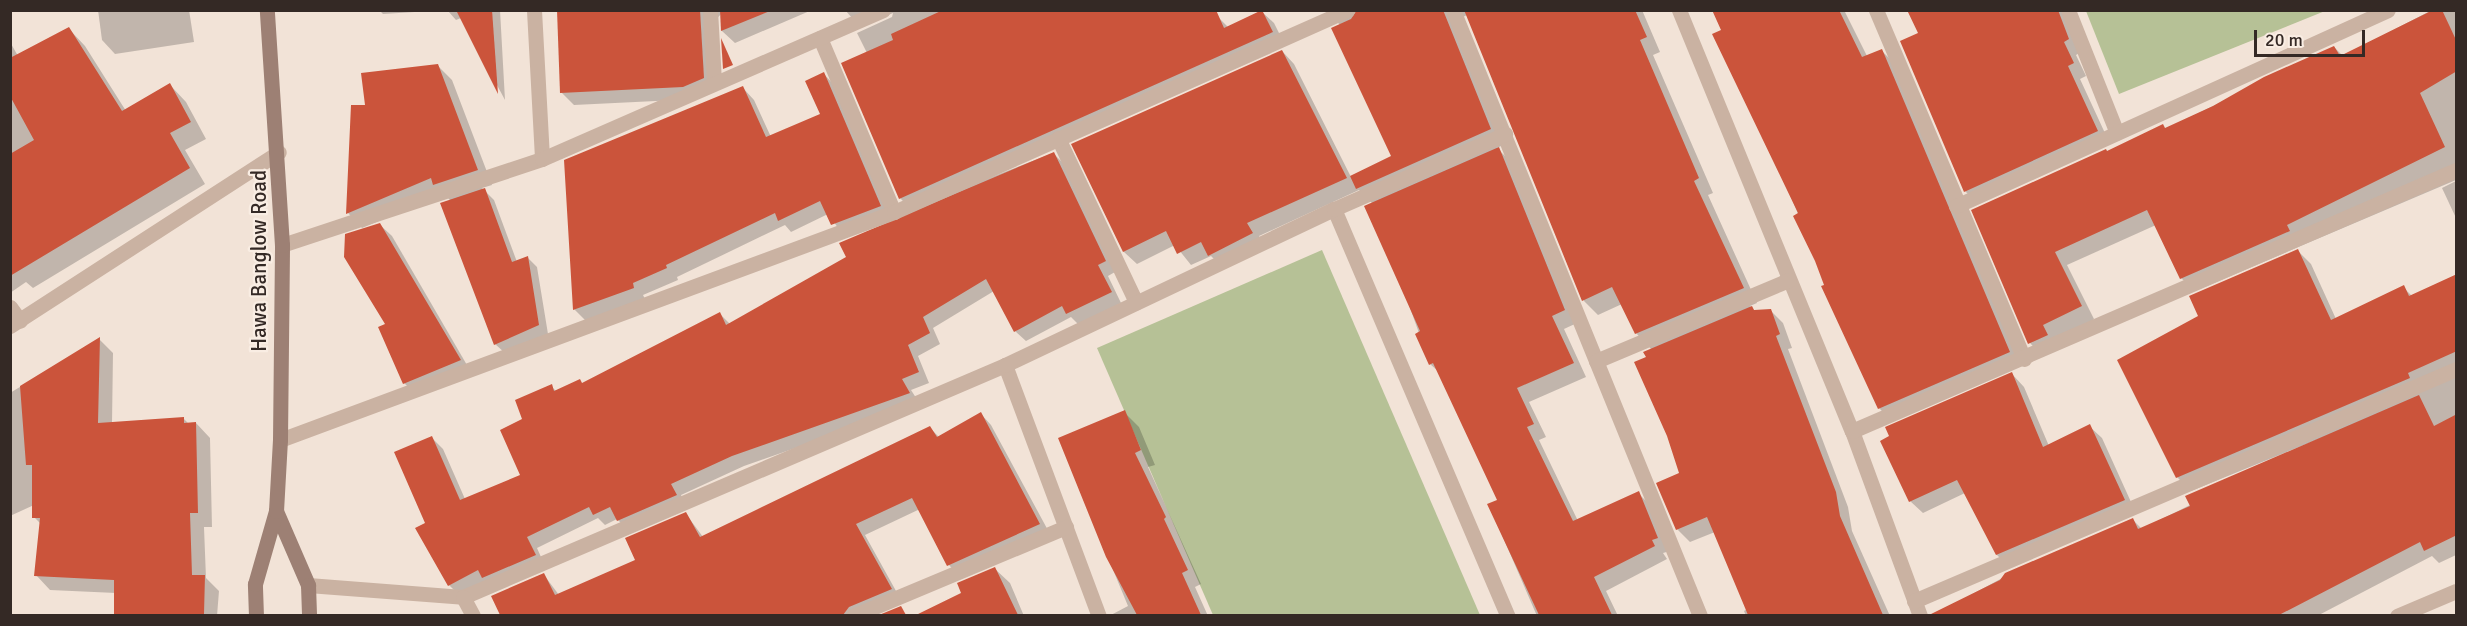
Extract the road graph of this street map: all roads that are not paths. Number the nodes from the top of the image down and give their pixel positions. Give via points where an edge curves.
1 (267, 10) edge
2 (534, 10) edge
3 (710, 10) edge
4 (883, 10) edge
5 (1347, 10) edge
6 (1453, 10) edge
7 (1679, 10) edge
8 (1876, 10) edge
9 (2067, 10) edge
10 (2388, 10) edge
11 (820, 38) junction
12 (714, 82) junction
13 (2117, 133) junction
14 (1505, 134) junction
15 (1058, 138) junction
16 (279, 152) junction
17 (542, 159) junction
18 (2457, 170) edge
19 (1956, 206) junction
20 (1334, 209) junction
21 (894, 212) junction
22 (282, 245) junction
23 (1790, 280) junction
24 (1136, 302) junction
25 (10, 307) edge
26 (15, 323) edge
27 (2024, 359) junction
28 (1596, 361) junction
29 (1005, 365) junction
30 (2457, 369) edge
31 (1852, 431) junction
32 (280, 440) junction
33 (276, 511) junction
34 (1066, 527) junction
35 (308, 585) junction
36 (2457, 591) edge
37 (463, 597) junction
38 (1917, 608) edge
39 (256, 615) edge
40 (309, 615) edge
41 (473, 615) edge
42 (853, 615) edge
43 (1100, 615) edge
44 (1508, 615) edge
45 (1700, 615) edge
46 (2397, 615) edge

1 - 16 street, Hawa Banglow Road
2 - 17 street
3 - 12 street
4 - 11 street
5 - 15 street
6 - 14 street
7 - 23 street
8 - 19 street
9 - 13 street
10 - 13 street
11 - 12 street
11 - 21 street
12 - 17 street
13 - 19 street
14 - 20 street
14 - 28 street
15 - 21 street
15 - 24 street
16 - 22 street, Hawa Banglow Road
16 - 26 street
17 - 22 street
18 - 27 street
19 - 27 street
20 - 24 street
20 - 44 street
21 - 32 street
22 - 32 street, Hawa Banglow Road
23 - 28 street
23 - 31 street
24 - 29 street
25 - 26 street
27 - 31 street
28 - 45 street
29 - 34 street
29 - 37 street
30 - 38 street
31 - 38 street
32 - 33 street, Hawa Banglow Road
33 - 35 street, Hawa Banglow Road
33 - 39 street, Hawa Banglow Road via 255,584
34 - 42 street
34 - 43 street
35 - 37 street
35 - 40 street, Hawa Banglow Road
36 - 46 street
37 - 41 street

